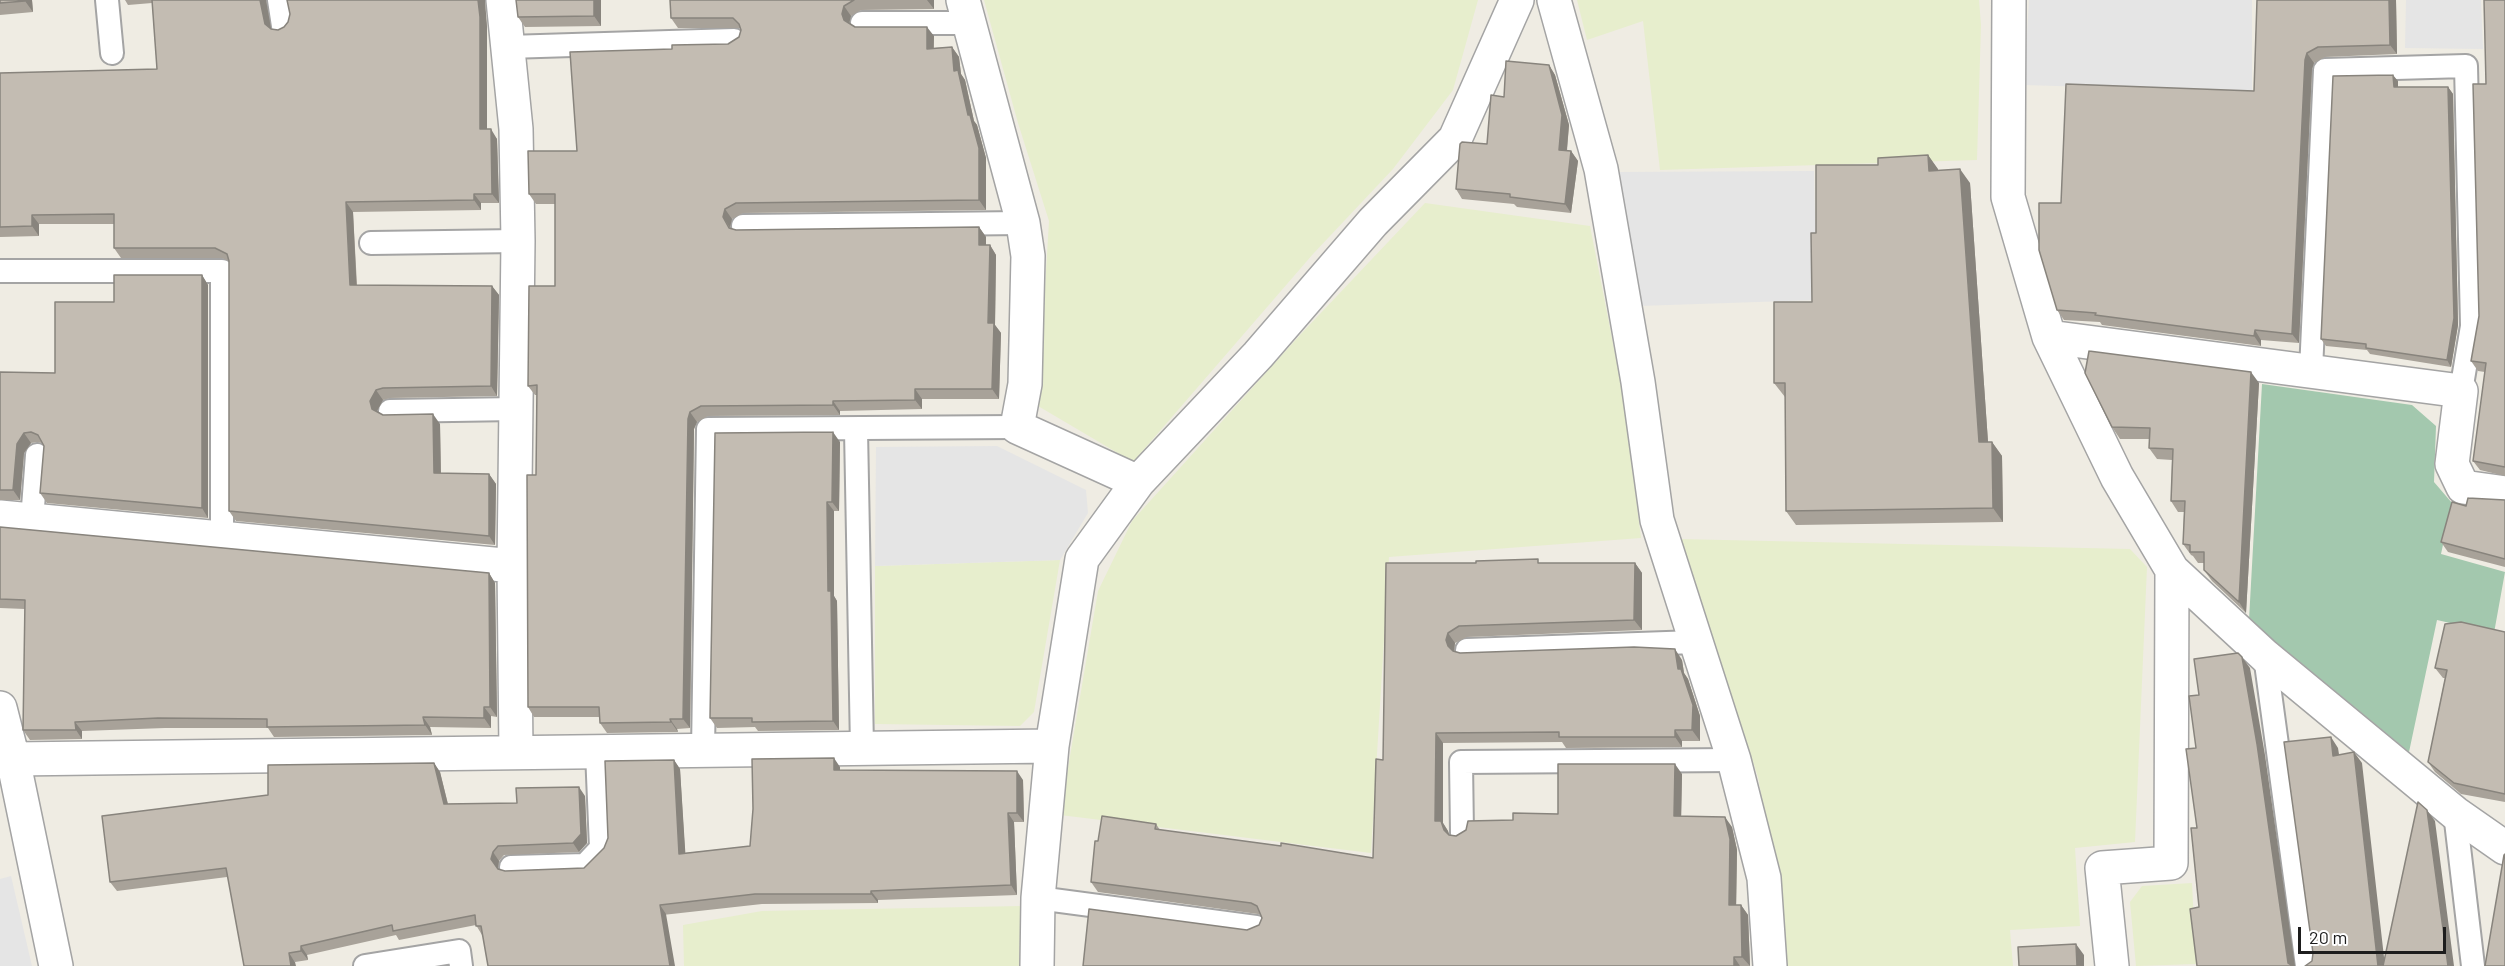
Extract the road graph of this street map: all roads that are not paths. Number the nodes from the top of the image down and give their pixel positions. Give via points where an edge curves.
1 (107, 0) edge
2 (279, 0) edge
3 (503, 0) edge
4 (1517, 0) edge
5 (1554, 0) edge
6 (2009, 0) edge
7 (966, 11) edge
8 (862, 23) dead end
9 (283, 26) edge
10 (734, 40) edge
11 (508, 47) junction
12 (112, 53) dead end
13 (1023, 223) junction
14 (743, 226) dead end
15 (518, 241) junction
16 (371, 243) dead end
17 (0, 271) edge
18 (2049, 337) junction
19 (2311, 370) junction
20 (2461, 391) junction
21 (516, 410) junction
22 (390, 411) dead end
23 (1017, 427) junction
24 (856, 429) junction
25 (37, 455) edge
26 (1138, 482) junction
27 (2505, 493) edge
28 (0, 517) edge
29 (32, 520) junction
30 (222, 538) junction
31 (514, 566) junction
32 (2172, 570) junction
33 (1695, 642) junction
34 (1467, 650) edge
35 (2265, 656) junction
36 (0, 708) edge
37 (1052, 746) junction
38 (861, 748) junction
39 (703, 750) junction
40 (516, 752) junction
41 (597, 752) junction
42 (13, 759) junction
43 (1734, 760) junction
44 (2455, 813) junction
45 (1462, 833) edge
46 (2505, 848) edge
47 (511, 867) dead end
48 (1038, 898) junction
49 (1256, 927) edge
50 (56, 966) edge
51 (365, 966) edge
52 (462, 966) edge
53 (1037, 966) edge
54 (1770, 966) edge
55 (2112, 966) edge
56 (2307, 966) edge
57 (2473, 966) edge

1 - 12 lane
2 - 9 lane
3 - 11 street
4 - 26 street via 1455,140 1372,222 1258,355
5 - 33 street via 1600,169 1638,382 1657,520
6 - 18 street via 2008,197
7 - 8 lane
7 - 13 street
10 - 11 lane
11 - 15 street via 516,129
13 - 14 lane
13 - 23 street via 1028,256 1025,384
15 - 16 lane
15 - 21 street
17 - 30 lane via 222,271
18 - 19 street
18 - 32 street via 2117,477
19 - 20 street
19 - 20 lane via 2325,70 2466,66 2472,326
20 - 27 street via 2452,464 2463,487
21 - 22 lane
21 - 31 street
23 - 24 lane
23 - 26 street
24 - 38 lane
24 - 39 lane via 708,429
25 - 29 lane
26 - 37 street via 1082,559
28 - 29 street
29 - 30 street
30 - 31 street
31 - 40 street
32 - 35 street
32 - 55 street via 2171,863 2102,868
33 - 34 lane
33 - 43 street
35 - 44 street
35 - 56 lane
36 - 42 street
37 - 38 street
37 - 48 street
38 - 39 street
39 - 41 street
40 - 41 street
40 - 42 street
41 - 47 lane via 601,848 585,865
42 - 50 street
43 - 45 lane via 1461,762
43 - 54 street via 1764,878
44 - 46 street
44 - 57 lane
48 - 49 lane
48 - 53 street
51 - 52 lane via 459,951

